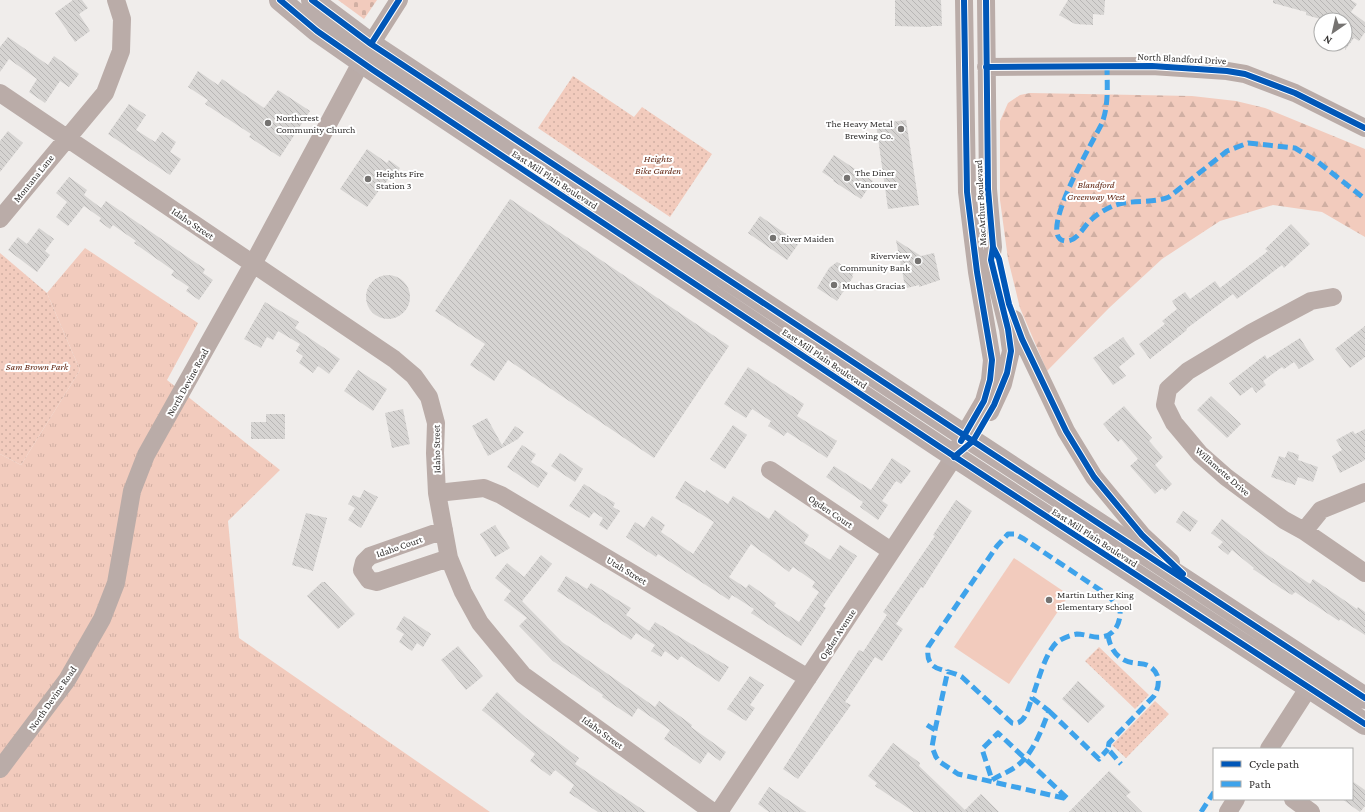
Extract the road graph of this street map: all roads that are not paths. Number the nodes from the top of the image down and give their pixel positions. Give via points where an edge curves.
1 (116, 0) edge
2 (280, 0) edge
3 (312, 0) edge
4 (399, 0) edge
5 (964, 0) edge
6 (986, 0) edge
7 (366, 53) junction
8 (986, 67) junction
9 (0, 93) edge
10 (1365, 128) edge
11 (471, 135) junction
12 (67, 137) junction
13 (584, 184) junction
14 (591, 214) junction
15 (0, 219) edge
16 (993, 247) junction
17 (691, 254) junction
18 (253, 264) junction
19 (1333, 297) dead end
20 (968, 438) junction
21 (954, 457) junction
22 (770, 470) dead end
23 (1365, 492) edge
24 (437, 493) junction
25 (444, 530) junction
26 (1304, 531) junction
27 (891, 551) junction
28 (449, 558) junction
29 (1365, 573) edge
30 (1205, 594) junction
31 (808, 678) junction
32 (1309, 687) junction
33 (1365, 698) edge
34 (1365, 724) edge
35 (1269, 748) edge
36 (0, 769) edge
37 (1235, 800) edge
38 (1294, 800) edge
39 (713, 812) edge
40 (719, 812) edge
41 (1228, 812) edge
42 (1311, 812) edge

1 - 12 street, Montana Lane via 122,19 121,51 114,73 105,93
2 - 7 main road, East Mill Plain Boulevard via 317,31
3 - 7 main road, East Mill Plain Boulevard
4 - 7 street, North Devine Road
5 - 20 street, MacArthur Boulevard via 968,208 992,360 984,401
6 - 8 street, MacArthur Boulevard
7 - 11 main road, East Mill Plain Boulevard
7 - 13 main road, East Mill Plain Boulevard
7 - 18 street, North Devine Road
8 - 10 street, North Blandford Drive via 1152,66 1227,71 1245,74 1295,93
8 - 16 street, MacArthur Boulevard via 988,189
9 - 12 street, Idaho Street
11 - 13 main road via 496,140 568,188 576,189
11 - 14 main road, East Mill Plain Boulevard
12 - 15 street, Montana Lane
12 - 18 street, Idaho Street
13 - 17 main road, East Mill Plain Boulevard
14 - 17 main road via 617,220 677,259 682,261
14 - 21 main road, East Mill Plain Boulevard
16 - 20 street, MacArthur Boulevard via 991,260 1011,350 1003,384 994,406
16 - 30 street via 999,259 1022,339 1070,438 1094,477 1142,535
17 - 20 main road, East Mill Plain Boulevard
18 - 24 street, Idaho Street via 394,359 414,376 429,397 436,423
18 - 36 street, North Devine Road via 146,456 132,491 116,583 102,619 67,680
19 - 26 street, Willamette Drive via 1311,301 1188,371 1168,389 1165,405 1174,423 1200,454 1226,477
20 - 21 street, MacArthur Boulevard
20 - 30 main road, East Mill Plain Boulevard
21 - 27 street, Ogden Avenue
21 - 32 main road, East Mill Plain Boulevard
22 - 27 street, Ogden Court
23 - 26 street via 1321,510
24 - 25 street, Idaho Street
24 - 31 street, Utah Street via 484,488 500,495
25 - 28 street, Idaho Street
25 - 28 street, Idaho Court via 370,556 364,562 362,570 369,580 377,582
26 - 29 street, Willamette Drive
27 - 31 street, Ogden Avenue
28 - 39 street, Idaho Street via 480,623 523,675
30 - 33 main road, East Mill Plain Boulevard
31 - 40 street, Ogden Avenue
32 - 34 main road, East Mill Plain Boulevard
32 - 35 street
37 - 41 street
38 - 42 street

